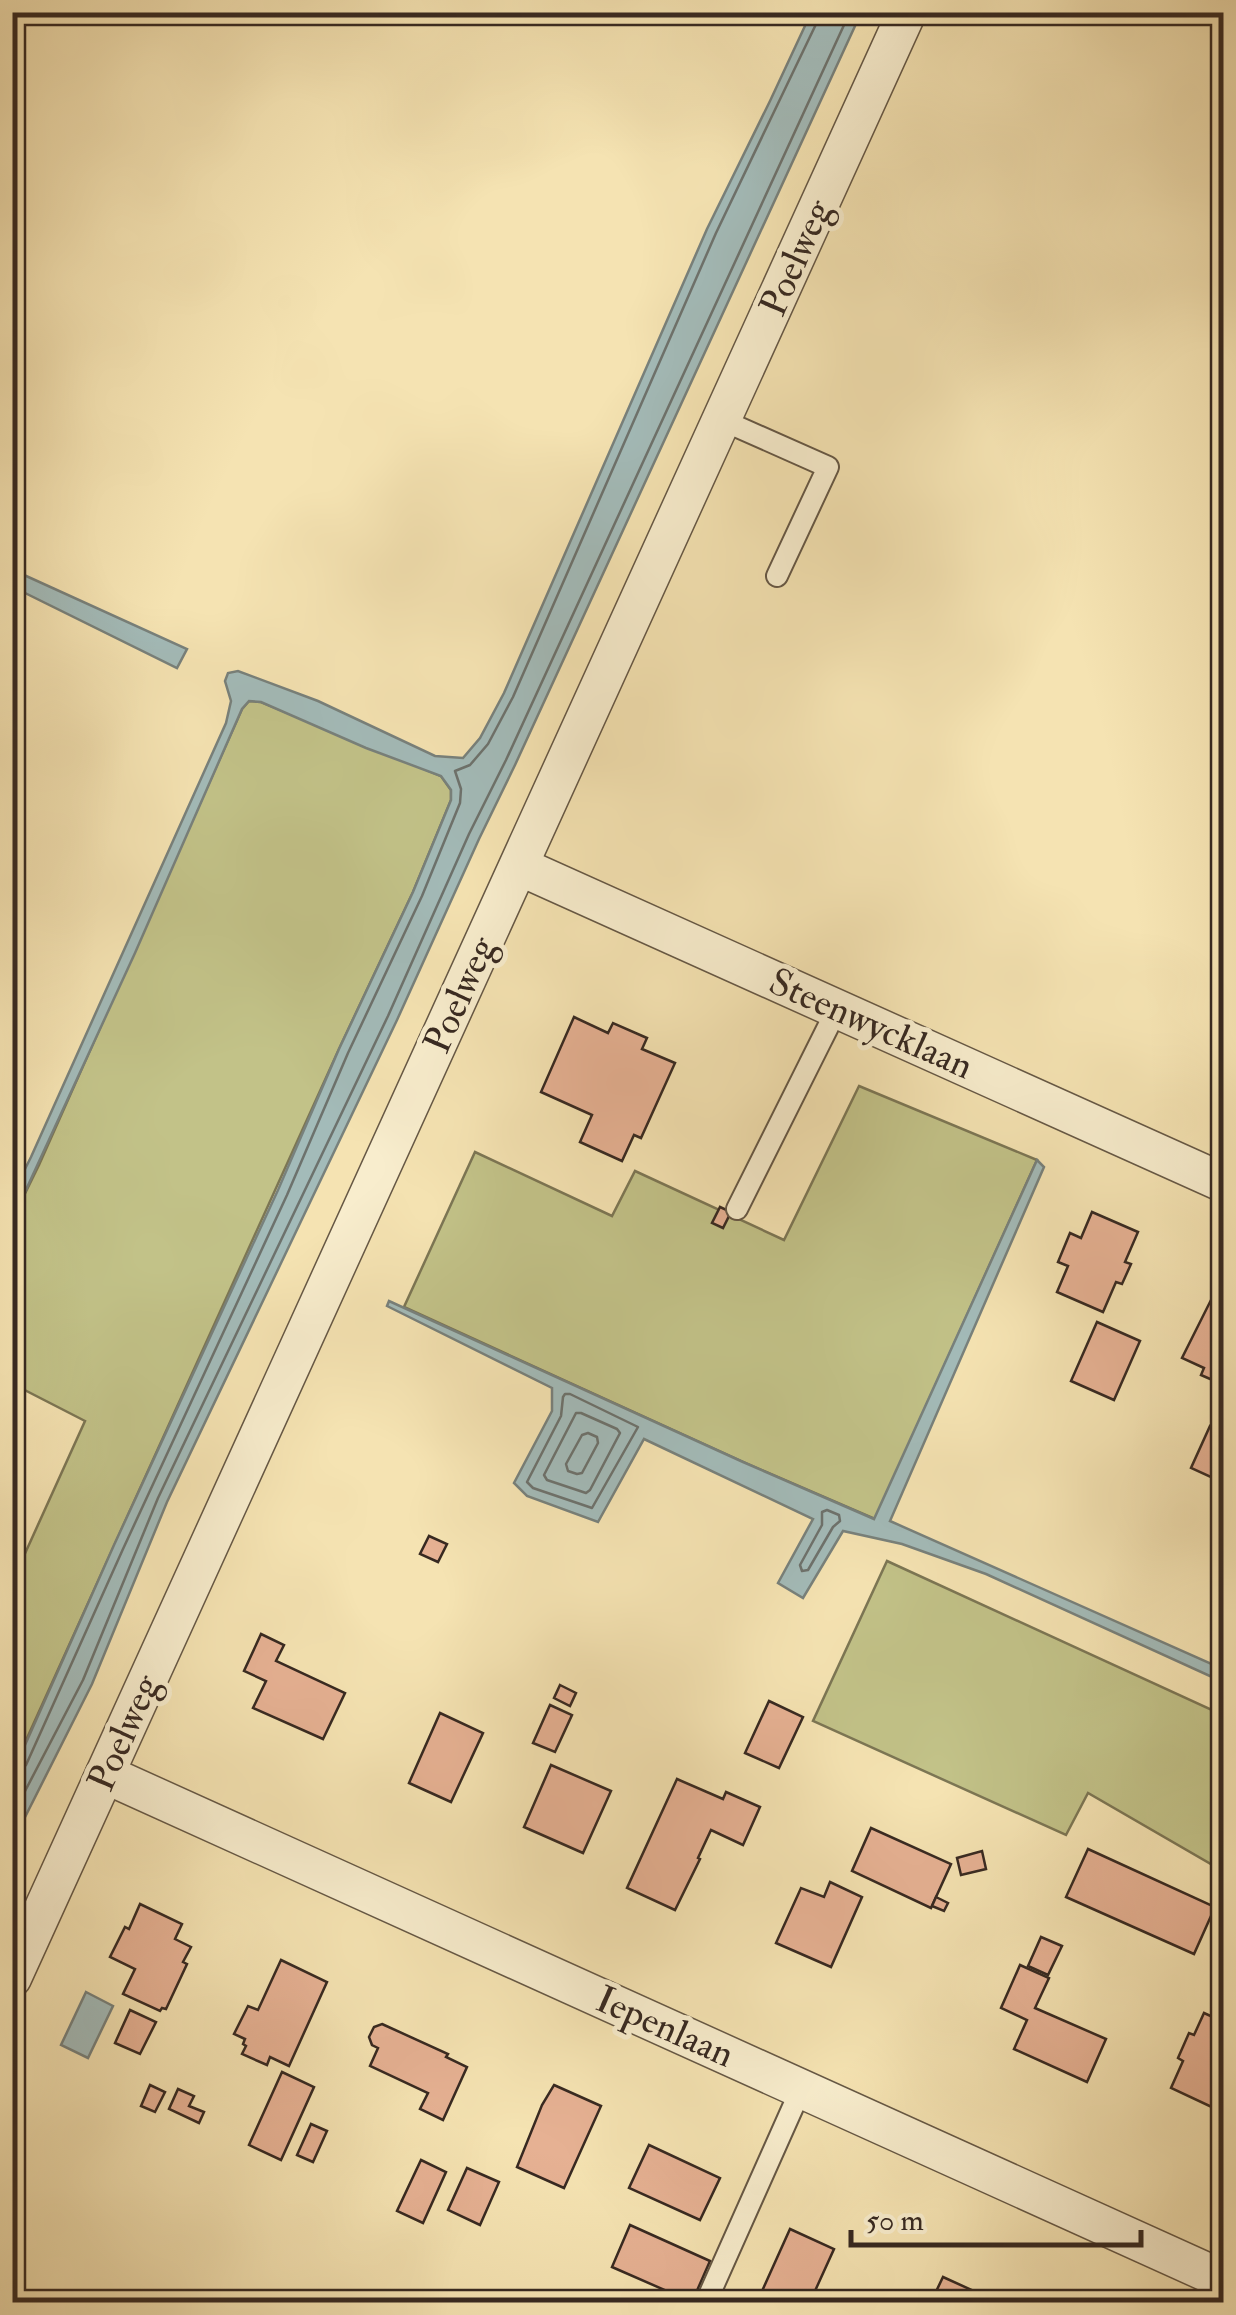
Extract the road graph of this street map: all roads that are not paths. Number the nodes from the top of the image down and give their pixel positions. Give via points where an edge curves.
1 (906, 12) edge
2 (722, 420) junction
3 (777, 576) dead end
4 (519, 866) junction
5 (837, 1009) junction
6 (1224, 1183) edge
7 (736, 1209) dead end
8 (106, 1774) junction
9 (12, 1978) edge
10 (802, 2088) junction
11 (1224, 2280) edge
12 (706, 2302) edge

1 - 2 street, Poelweg
2 - 3 lane via 828,467
2 - 4 street, Poelweg
4 - 5 street, Steenwycklaan
4 - 8 street, Poelweg
5 - 6 street, Steenwycklaan
5 - 7 lane
8 - 9 street, Poelweg
8 - 10 street, Iepenlaan
10 - 11 street, Iepenlaan
10 - 12 lane

